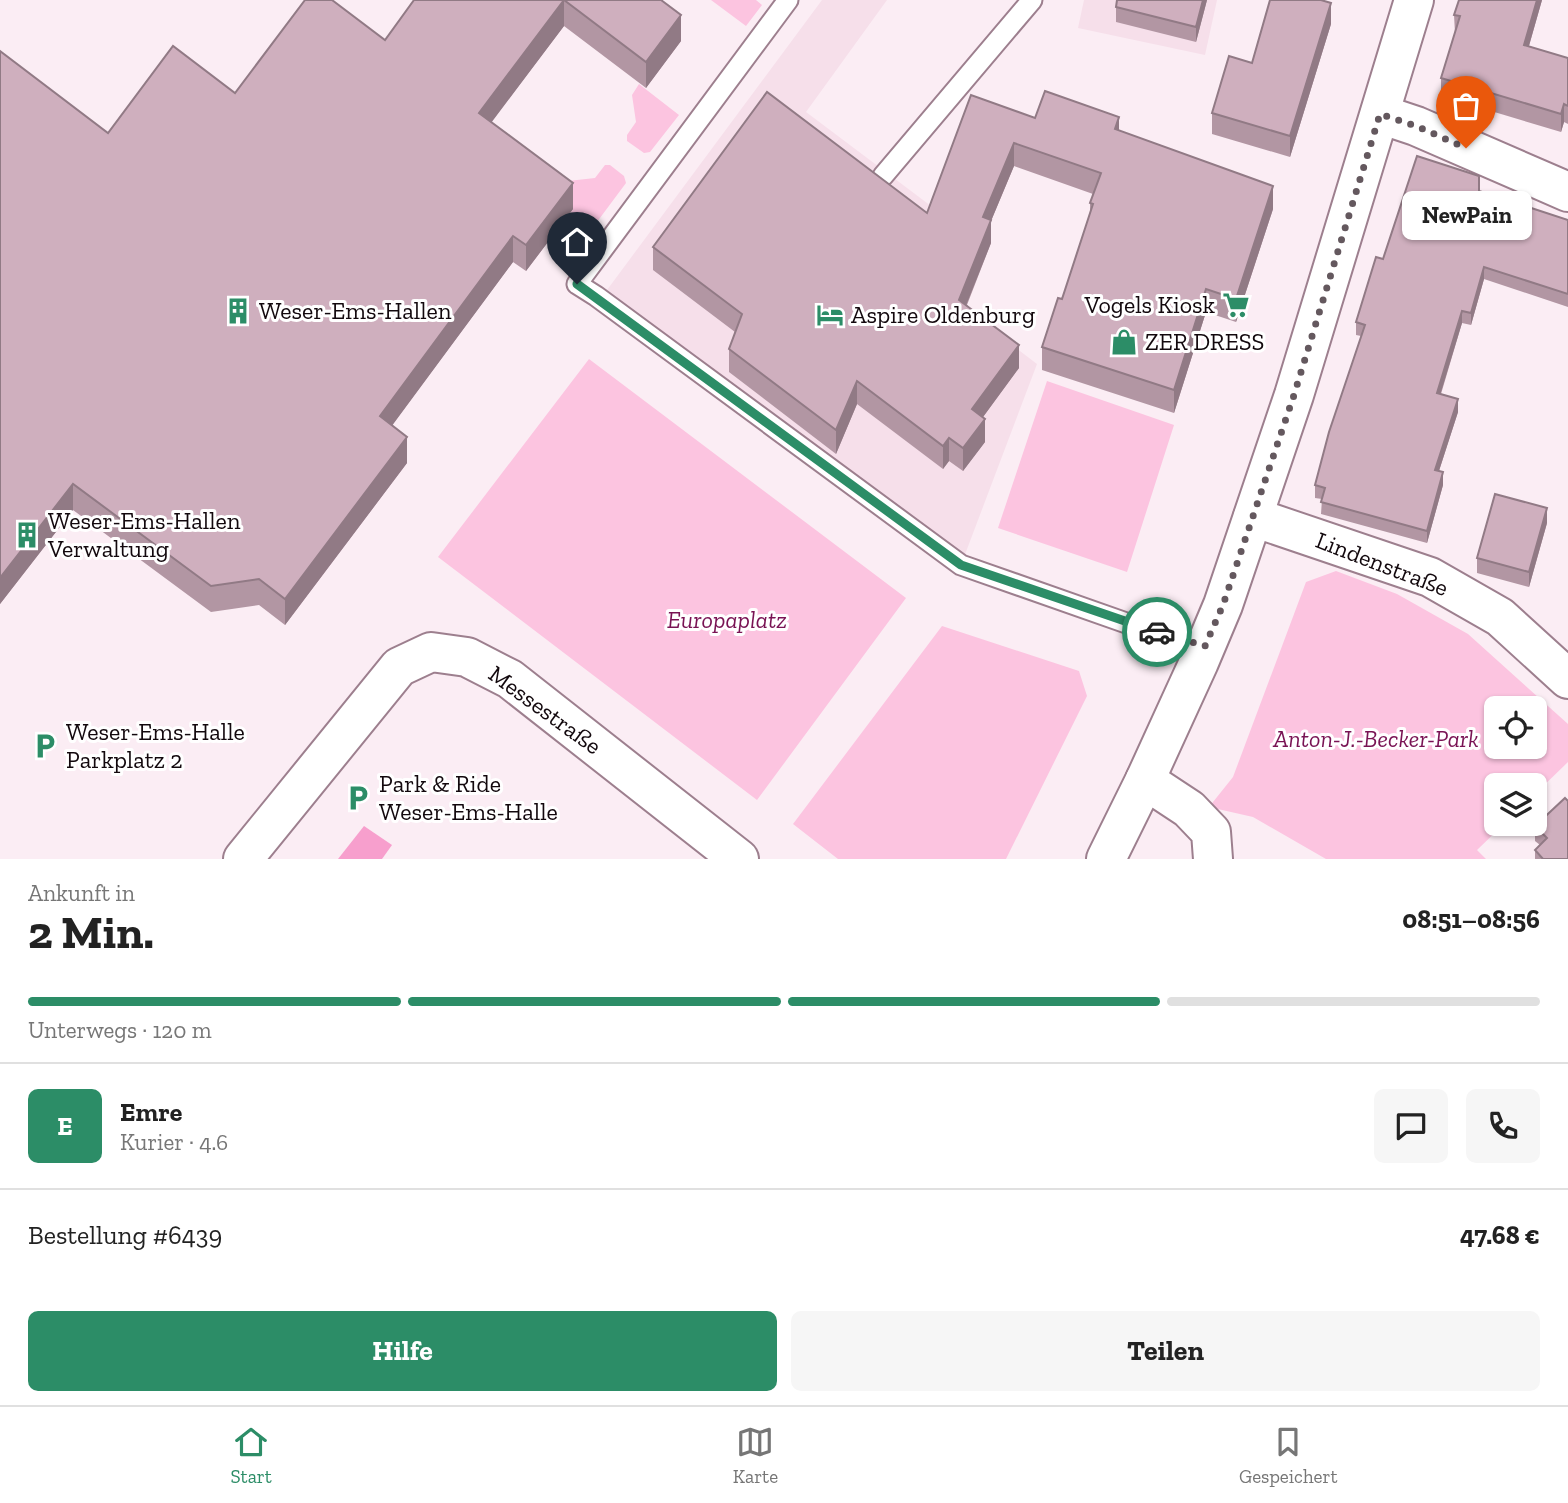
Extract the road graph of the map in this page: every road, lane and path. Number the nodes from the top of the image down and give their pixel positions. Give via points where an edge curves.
1 (788, 0) edge
2 (1032, 0) edge
3 (1414, 0) edge
4 (1380, 114) junction
5 (883, 176) edge
6 (1568, 192) edge
7 (1253, 517) junction
8 (1205, 646) junction
9 (1568, 679) edge
10 (1145, 780) junction
11 (243, 859) edge
12 (739, 859) edge
13 (1106, 859) edge
14 (1213, 859) edge

1 - 8 lane via 577,284 961,565
2 - 5 lane
3 - 4 street
4 - 6 street
4 - 7 street
7 - 8 street
7 - 9 street, Lindenstraße via 1430,577 1500,617
8 - 10 street
10 - 13 street
10 - 14 street via 1189,809 1211,832
11 - 12 street, Messestraße via 399,667 431,652 467,657 510,679

